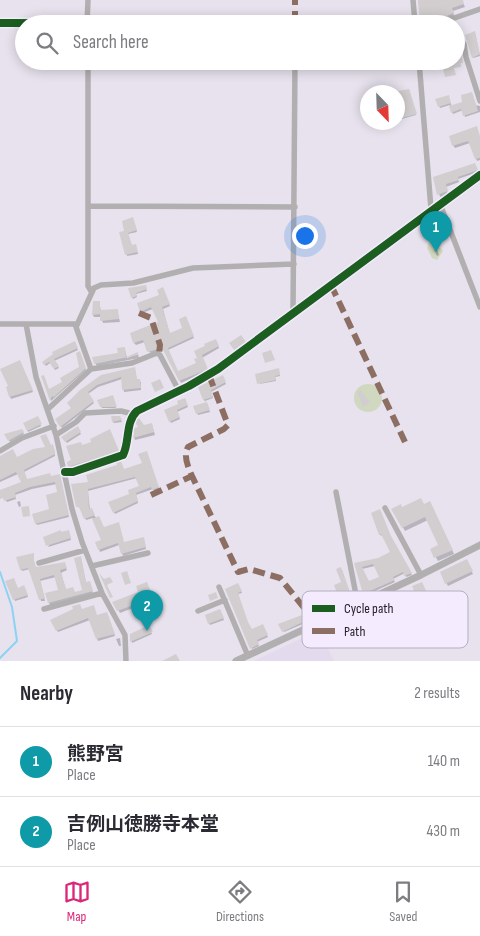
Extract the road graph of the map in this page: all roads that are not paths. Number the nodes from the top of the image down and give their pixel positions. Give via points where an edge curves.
1 (88, 0) edge
2 (413, 0) edge
3 (480, 9) edge
4 (87, 15) edge
5 (414, 15) edge
6 (465, 15) edge
7 (0, 23) edge
8 (15, 23) edge
9 (465, 50) edge
10 (88, 70) edge
11 (295, 70) edge
12 (420, 70) edge
13 (480, 102) edge
14 (480, 175) edge
15 (440, 204) junction
16 (88, 206) junction
17 (295, 207) junction
18 (431, 209) junction
19 (294, 264) junction
20 (91, 291) junction
21 (480, 307) edge
22 (293, 312) junction
23 (0, 324) edge
24 (26, 324) junction
25 (77, 324) junction
26 (91, 370) junction
27 (179, 391) junction
28 (48, 409) junction
29 (133, 414) junction
30 (54, 426) junction
31 (56, 435) junction
32 (0, 451) edge
33 (65, 472) junction
34 (336, 492) dead end
35 (385, 508) dead end
36 (480, 545) edge
37 (85, 550) junction
38 (148, 553) dead end
39 (40, 563) dead end
40 (92, 566) junction
41 (421, 575) junction
42 (219, 587) dead end
43 (355, 591) edge
44 (387, 591) edge
45 (102, 593) junction
46 (225, 600) junction
47 (44, 609) dead end
48 (198, 611) dead end
49 (302, 631) edge
50 (248, 656) junction
51 (126, 661) edge
52 (236, 661) edge

1 - 4 street
2 - 5 street
3 - 6 street
7 - 8 street
9 - 13 street
10 - 16 street
11 - 17 street
12 - 18 street
14 - 15 street
15 - 18 street
15 - 21 street
16 - 17 street
16 - 20 street via 88,286
17 - 19 street
18 - 22 street
19 - 20 street via 193,268 133,283 101,285
19 - 22 street
20 - 25 street
22 - 27 street via 218,369
23 - 24 street
24 - 25 street
24 - 28 street via 36,377
25 - 26 street via 78,339
26 - 27 street via 115,367 159,354
26 - 28 street
27 - 29 street
28 - 30 street
29 - 31 street via 87,412
29 - 33 street via 122,456
30 - 31 street
30 - 32 street via 22,438
31 - 33 street
33 - 37 street
34 - 43 street
35 - 41 street
36 - 41 street
37 - 39 street
37 - 40 street
38 - 40 street
40 - 45 street
41 - 44 street
42 - 46 street
45 - 47 street
45 - 51 street via 125,635
46 - 48 street
46 - 50 street
49 - 50 street
50 - 52 street

